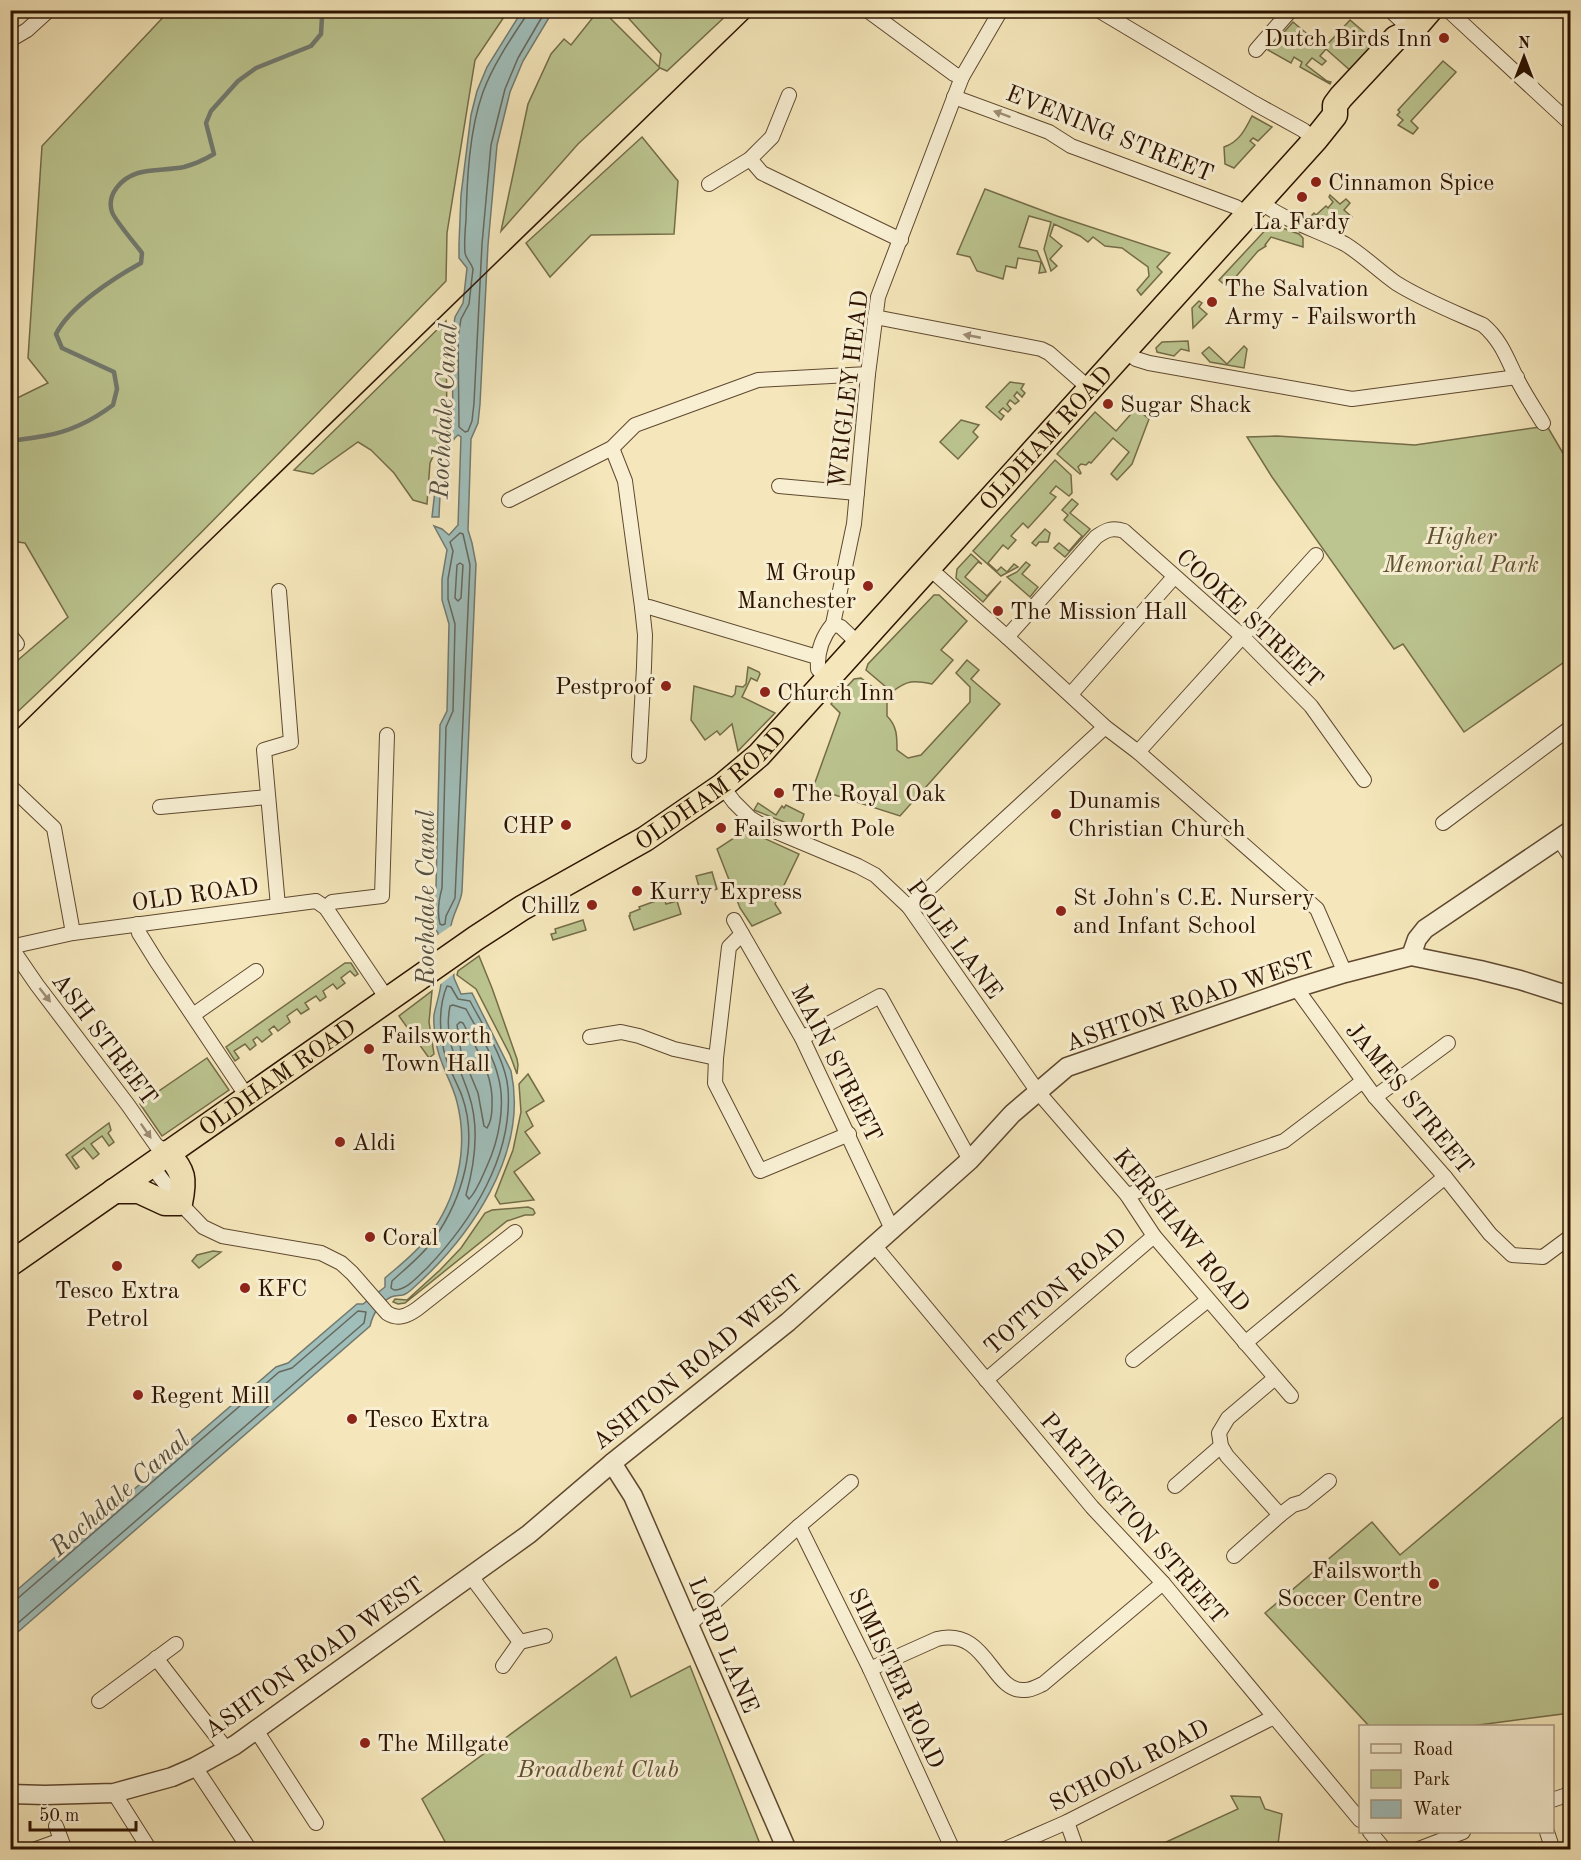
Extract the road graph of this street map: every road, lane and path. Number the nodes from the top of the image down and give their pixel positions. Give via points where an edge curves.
1 (49, 10) edge
2 (867, 10) edge
3 (1000, 10) edge
4 (1098, 10) edge
5 (1291, 10) edge
6 (1390, 10) edge
7 (1430, 10) edge
8 (1448, 10) edge
9 (1412, 30) junction
10 (10, 40) edge
11 (1256, 50) dead end
12 (962, 77) junction
13 (789, 95) dead end
14 (954, 97) junction
15 (1570, 123) edge
16 (1315, 140) junction
17 (750, 159) junction
18 (709, 184) dead end
19 (1252, 208) junction
20 (901, 240) junction
21 (875, 317) junction
22 (1125, 350) junction
23 (868, 374) junction
24 (1516, 377) junction
25 (1090, 388) junction
26 (1543, 423) dead end
27 (612, 448) junction
28 (779, 486) dead end
29 (857, 493) junction
30 (509, 500) dead end
31 (1316, 555) dead end
32 (929, 568) junction
33 (1174, 577) junction
34 (279, 591) dead end
35 (642, 607) junction
36 (833, 624) junction
37 (1242, 636) junction
38 (1008, 637) junction
39 (860, 645) junction
40 (817, 657) junction
41 (828, 680) junction
42 (1071, 694) junction
43 (1105, 727) junction
44 (1570, 728) edge
45 (387, 735) dead end
46 (1138, 752) junction
47 (639, 756) dead end
48 (1364, 780) dead end
49 (722, 786) junction
50 (11, 787) edge
51 (268, 797) junction
52 (160, 807) dead end
53 (1443, 823) dead end
54 (1565, 835) edge
55 (1570, 856) edge
56 (278, 906) junction
57 (909, 907) junction
58 (326, 908) junction
59 (734, 920) dead end
60 (137, 924) junction
61 (73, 933) junction
62 (741, 934) junction
63 (12, 946) edge
64 (1411, 956) junction
65 (256, 971) dead end
66 (1345, 973) junction
67 (1296, 988) junction
68 (1570, 996) edge
69 (388, 1000) junction
70 (193, 1015) junction
71 (590, 1037) dead end
72 (802, 1038) junction
73 (1448, 1043) dead end
74 (716, 1058) junction
75 (1364, 1082) junction
76 (1038, 1092) junction
77 (1375, 1097) junction
78 (248, 1098) junction
79 (849, 1134) junction
80 (159, 1159) junction
81 (970, 1160) junction
82 (1445, 1177) junction
83 (114, 1191) junction
84 (1127, 1195) junction
85 (180, 1203) junction
86 (892, 1229) junction
87 (514, 1232) dead end
88 (1154, 1236) junction
89 (1570, 1237) edge
90 (874, 1245) junction
91 (10, 1263) edge
92 (1208, 1300) junction
93 (1245, 1343) junction
94 (1133, 1360) dead end
95 (1275, 1378) junction
96 (986, 1380) junction
97 (1291, 1396) dead end
98 (1221, 1446) junction
99 (612, 1463) junction
100 (1329, 1481) dead end
101 (851, 1482) dead end
102 (1175, 1486) dead end
103 (1280, 1515) junction
104 (799, 1526) junction
105 (1234, 1556) dead end
106 (471, 1575) junction
107 (1163, 1583) junction
108 (689, 1625) junction
109 (544, 1636) dead end
110 (520, 1642) junction
111 (176, 1644) dead end
112 (156, 1658) junction
113 (503, 1666) dead end
114 (870, 1669) junction
115 (99, 1701) dead end
116 (1274, 1717) junction
117 (256, 1730) junction
118 (227, 1750) junction
119 (195, 1767) junction
120 (114, 1793) junction
121 (10, 1794) edge
122 (1570, 1794) edge
123 (1554, 1799) edge
124 (1359, 1820) edge
125 (316, 1822) dead end
126 (1067, 1822) junction
127 (56, 1826) dead end
128 (1371, 1833) edge
129 (1460, 1833) edge
130 (1547, 1833) edge
131 (63, 1845) edge
132 (33, 1850) edge
133 (150, 1850) edge
134 (250, 1850) edge
135 (787, 1850) edge
136 (953, 1850) edge
137 (1003, 1850) edge
138 (1077, 1850) edge
139 (1385, 1850) edge
140 (1416, 1850) edge
141 (1553, 1850) edge

1 - 10 street
2 - 12 street
3 - 12 street, WRIGLEY HEAD
4 - 16 street
5 - 11 street
6 - 9 street
7 - 9 highway, OLDHAM ROAD
8 - 15 street
9 - 16 highway, OLDHAM ROAD via 1409,47 1347,116 1335,115
12 - 14 street, WRIGLEY HEAD
13 - 17 street via 772,137
19 -> 14 street, EVENING STREET via 1236,207 1071,146 1049,132
14 - 20 street, WRIGLEY HEAD
16 - 19 highway, OLDHAM ROAD
17 - 18 street
17 - 20 street via 762,174
19 - 22 highway, OLDHAM ROAD
19 - 24 street, EVENING STREET via 1270,210 1320,231 1348,246 1410,291 1483,326 1503,350
20 - 21 street, WRIGLEY HEAD via 878,297
21 - 23 street, WRIGLEY HEAD
25 -> 21 street via 1041,349
22 - 24 street via 1149,363 1352,399
22 - 25 highway, OLDHAM ROAD
23 - 27 street via 758,380 635,424
23 - 29 street, WRIGLEY HEAD
24 - 26 street, EVENING STREET
25 - 32 highway, OLDHAM ROAD
27 - 30 street
27 - 35 street via 625,481
28 - 29 street
29 - 36 street, WRIGLEY HEAD
31 - 37 street
32 - 38 street
32 - 39 highway, OLDHAM ROAD
33 - 37 street, COOKE STREET
33 - 38 street, COOKE STREET via 1124,531 1107,530 1096,537
33 - 42 street
34 - 51 street via 291,742 264,750
35 - 40 street
35 - 47 street
36 - 39 street
36 - 40 street, WRIGLEY HEAD via 825,633
37 - 46 street
37 - 48 street, COOKE STREET via 1311,706
38 - 42 street
39 - 41 highway, OLDHAM ROAD
40 - 41 street via 818,669
41 - 49 highway, OLDHAM ROAD via 766,748
42 - 43 street
43 - 46 street
43 - 57 street
44 - 53 street
45 - 58 street, OLD ROAD via 382,896 332,902
46 - 66 street via 1317,909
49 - 57 street, POLE LANE via 750,818 875,875
49 - 69 highway, OLDHAM ROAD via 645,839 522,908
50 - 61 street via 54,828
51 - 52 street
51 - 56 street
54 - 55 street
54 - 64 street via 1425,929
56 - 58 street, OLD ROAD via 316,901
56 - 60 street, OLD ROAD
57 - 76 street, POLE LANE
58 - 69 street
59 - 62 street, MAIN STREET
60 - 61 street, OLD ROAD
60 - 70 street via 139,933
61 - 63 street, OLD ROAD
62 - 72 street, MAIN STREET
62 - 74 street via 729,947
63 -> 80 street, ASH STREET via 156,1145
64 - 66 street, ASHTON ROAD WEST
64 - 68 street via 1520,980
65 - 70 street
66 - 67 street, ASHTON ROAD WEST
67 - 75 street, JAMES STREET
67 - 76 street, ASHTON ROAD WEST via 1067,1068
69 - 78 highway, OLDHAM ROAD
70 - 78 street
71 - 74 street via 621,1032
72 - 79 street, MAIN STREET
72 - 81 street via 880,996
73 - 77 street
74 - 79 street via 715,1083 760,1171
75 - 77 street, JAMES STREET
75 - 84 street via 1284,1142
76 - 81 street, ASHTON ROAD WEST
76 - 84 street, KERSHAW ROAD
77 - 82 street, JAMES STREET
78 - 80 highway, OLDHAM ROAD
79 - 86 street, MAIN STREET
80 - 83 highway, OLDHAM ROAD
80 - 85 highway via 180,1166
81 - 86 street, ASHTON ROAD WEST
82 - 89 street, JAMES STREET via 1490,1234 1512,1255 1543,1257
82 - 93 street
83 - 85 highway via 139,1191 165,1203
83 - 91 highway, OLDHAM ROAD
84 - 88 street, KERSHAW ROAD
85 - 87 street via 203,1227 222,1236 321,1253 341,1263 387,1313 400,1317 409,1315
86 - 90 street, ASHTON ROAD WEST
88 - 92 street, KERSHAW ROAD
88 - 96 street, TOTTON ROAD
90 - 96 street, PARTINGTON STREET
90 - 99 street, ASHTON ROAD WEST via 788,1322
92 - 93 street, KERSHAW ROAD
92 - 94 street
93 - 95 street, KERSHAW ROAD
95 - 97 street, KERSHAW ROAD
95 - 98 street via 1228,1418 1219,1433
96 - 107 street, PARTINGTON STREET via 1092,1508
98 - 102 street
98 - 103 street
99 - 106 street, ASHTON ROAD WEST via 529,1534
99 - 108 street, LORD LANE via 633,1496
100 - 103 street
101 - 104 street
103 - 105 street
104 - 108 street
104 - 114 street, SIMISTER ROAD
106 - 110 street
106 - 117 street, ASHTON ROAD WEST
107 - 114 street via 1043,1684 1024,1691 1007,1683 977,1649 958,1637 937,1639
107 - 116 street, PARTINGTON STREET
108 - 135 street, LORD LANE
109 - 110 street
110 - 113 street
111 - 112 street
112 - 115 street
112 - 118 street
114 - 136 street, SIMISTER ROAD
116 - 124 street, PARTINGTON STREET
116 - 126 street, SCHOOL ROAD
117 - 118 street, ASHTON ROAD WEST
117 - 125 street
118 - 119 street, ASHTON ROAD WEST
119 - 120 street, ASHTON ROAD WEST
119 - 134 street
120 - 121 street, ASHTON ROAD WEST
120 - 133 street
122 - 123 street
126 - 137 street, SCHOOL ROAD
126 - 138 street
127 - 131 street
128 - 139 street
129 - 140 street
130 - 141 street
131 - 132 street

